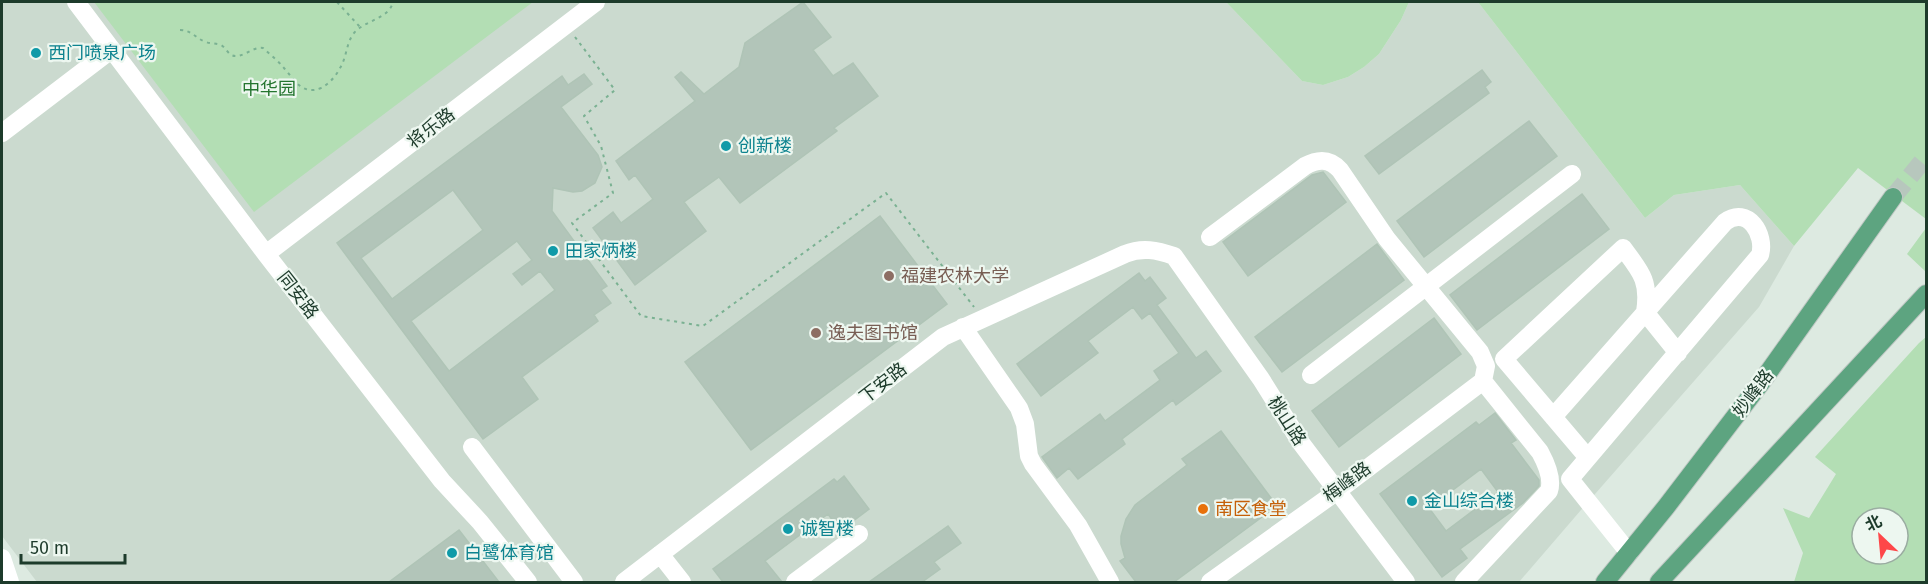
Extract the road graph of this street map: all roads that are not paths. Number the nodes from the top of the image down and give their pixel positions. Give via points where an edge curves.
1 (76, 2) edge
2 (596, 2) edge
3 (111, 50) junction
4 (2, 133) edge
5 (1572, 174) dead end
6 (1893, 197) tunnel mouth
7 (1210, 237) dead end
8 (266, 254) junction
9 (1174, 256) joint
10 (1426, 286) junction
11 (1926, 294) edge
12 (1646, 312) junction
13 (963, 327) junction
14 (1678, 353) junction
15 (1311, 375) dead end
16 (1484, 381) junction
17 (1553, 417) junction
18 (472, 447) dead end
19 (1588, 458) junction
20 (1336, 492) junction
21 (859, 534) dead end
22 (1629, 553) junction
23 (660, 554) junction
24 (2, 558) edge
25 (10, 582) edge
26 (528, 582) edge
27 (574, 582) edge
28 (624, 582) edge
29 (682, 582) edge
30 (795, 582) edge
31 (1110, 582) edge
32 (1210, 582) edge
33 (1406, 582) edge
34 (1464, 582) edge
35 (1605, 582) edge
36 (1659, 582) edge

1 - 3 street, 同安路
2 - 8 street, 将乐路
3 - 4 street
3 - 8 street, 同安路
5 - 10 street
6 - 22 main road, 妙峰路 via 1760,384
7 - 10 street via 1305,166 1328,160 1340,170 1374,221
8 - 26 street, 同安路 via 442,481
9 - 13 street, 下安路 via 1161,251 1134,250
9 - 20 street, 桃山路
10 - 15 street
10 - 16 street via 1480,352 1486,366
11 - 36 main road
12 - 14 street
12 - 14 street via 1725,222 1743,216 1757,230 1760,255
12 - 17 street
12 - 17 street via 1646,286 1623,248 1504,359
13 - 23 street, 下安路 via 943,337
13 - 31 street via 1019,408 1033,464 1078,525
14 - 19 street
16 - 20 street, 梅峰路
16 - 34 street via 1540,452 1551,487
17 - 19 street
18 - 27 street
19 - 22 street via 1570,479
20 - 32 street, 梅峰路
20 - 33 street, 桃山路
21 - 30 street
22 - 35 main road, 妙峰路
23 - 28 street, 下安路
23 - 29 street
24 - 25 street

